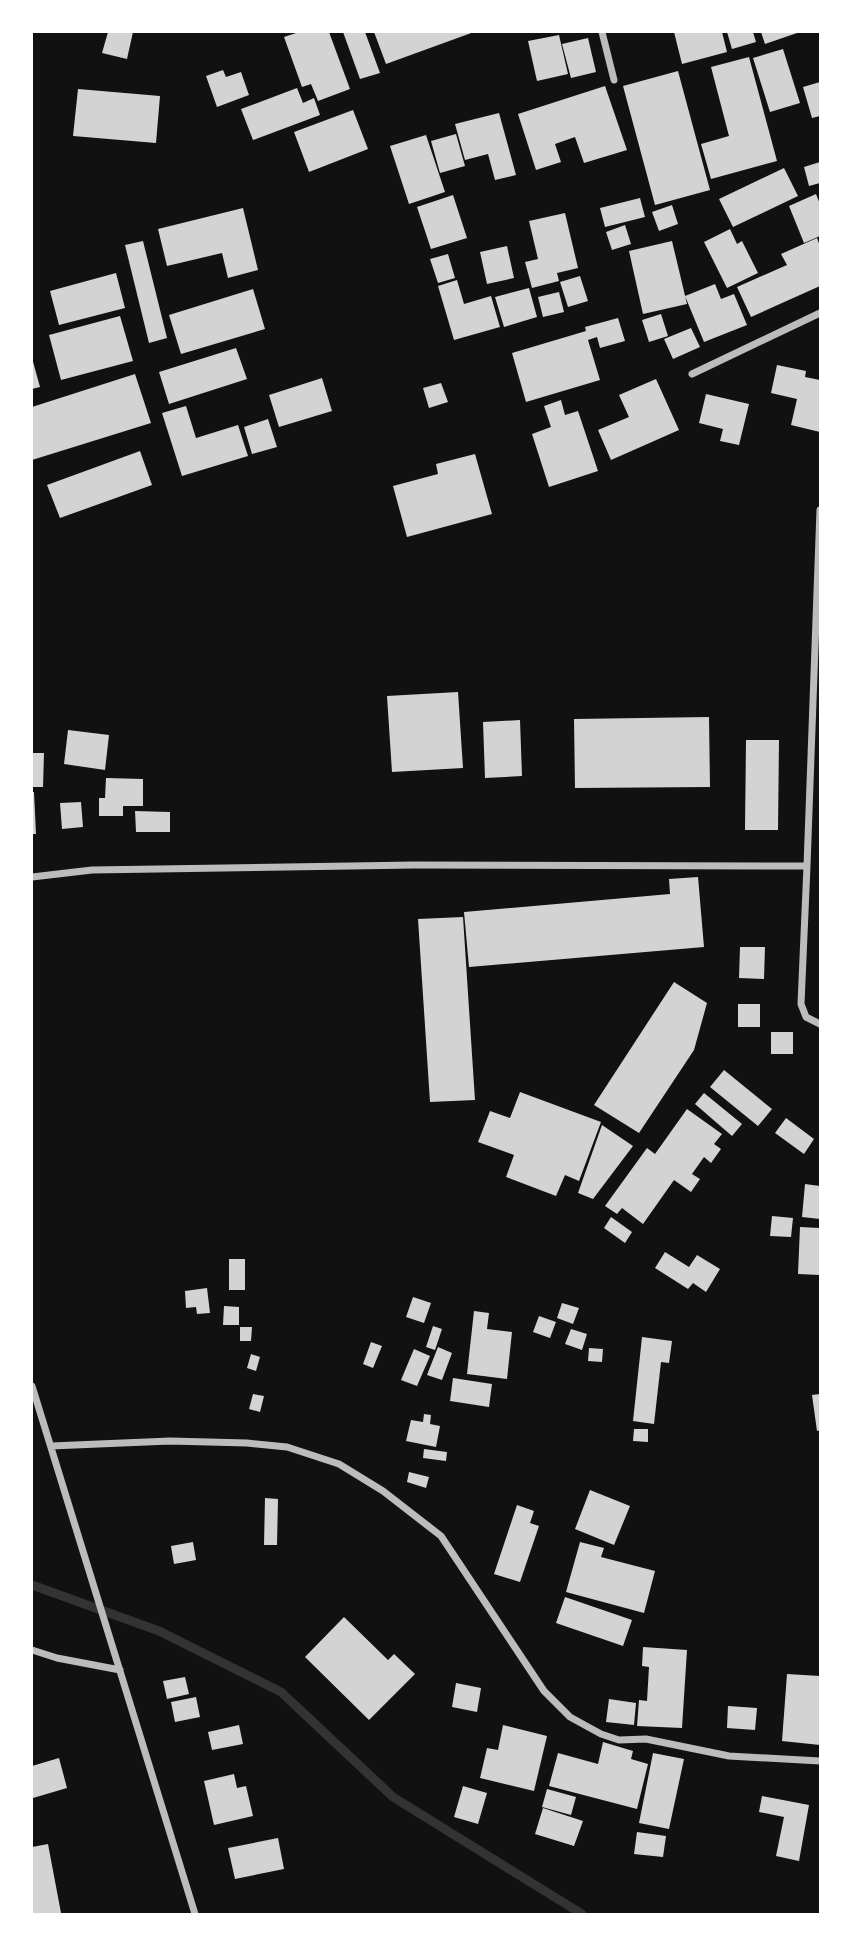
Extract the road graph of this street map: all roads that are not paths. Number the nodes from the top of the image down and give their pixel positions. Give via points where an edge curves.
1 (603, 32) edge
2 (614, 80) dead end
3 (821, 313) edge
4 (692, 374) dead end
5 (821, 510) edge
6 (807, 866) junction
7 (32, 877) edge
8 (821, 1024) edge
9 (32, 1386) edge
10 (51, 1446) junction
11 (32, 1650) edge
12 (120, 1670) junction
13 (821, 1761) edge
14 (195, 1914) edge

1 - 2 street
3 - 4 street
5 - 6 street
6 - 7 street via 387,865 92,870
6 - 8 street via 801,1004 806,1017
9 - 10 street
10 - 12 street
10 - 13 street via 247,1443 287,1447 339,1464 442,1536 544,1691 570,1717 619,1740 646,1739 729,1756
11 - 12 street
12 - 14 street

